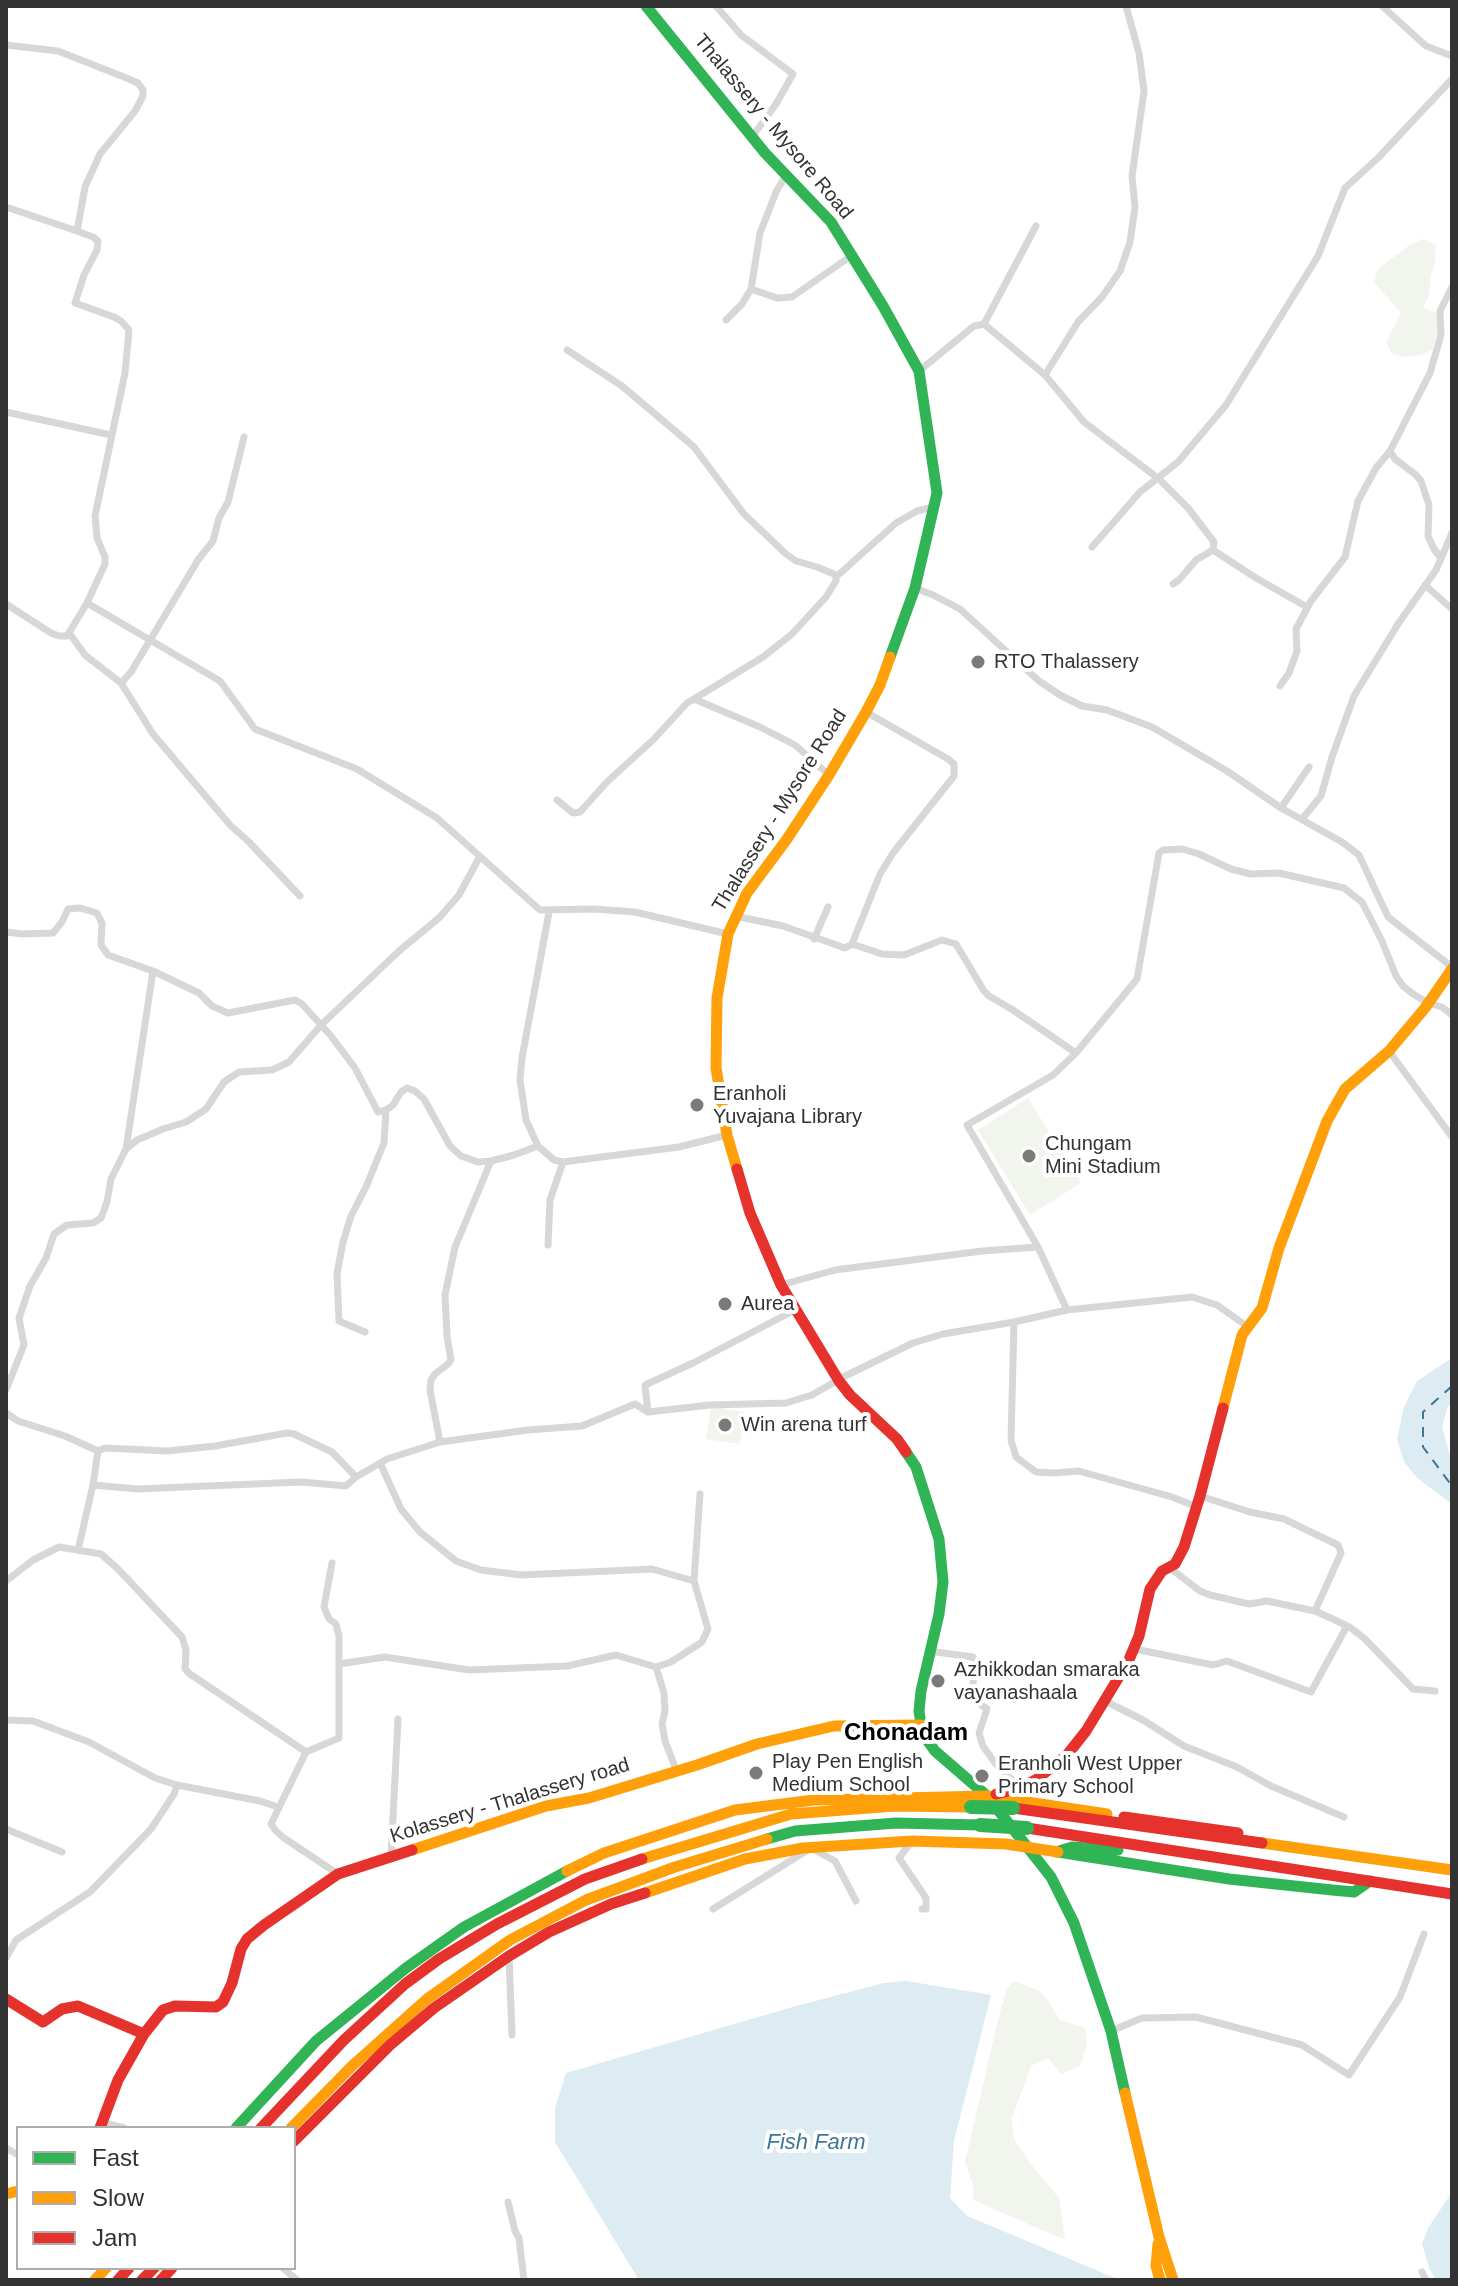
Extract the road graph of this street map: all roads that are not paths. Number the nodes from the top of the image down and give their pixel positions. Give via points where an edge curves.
1 (646, 6) edge
2 (716, 6) edge
3 (1126, 6) edge
4 (1382, 6) edge
5 (6, 45) edge
6 (1452, 56) edge
7 (1452, 79) edge
8 (752, 137) junction
9 (786, 175) junction
10 (6, 207) edge
11 (1036, 226) dead end
12 (77, 231) junction
13 (851, 256) junction
14 (1452, 287) edge
15 (751, 289) junction
16 (726, 320) dead end
17 (984, 324) junction
18 (567, 350) dead end
19 (919, 371) junction
20 (1045, 375) junction
21 (6, 412) edge
22 (111, 435) junction
23 (244, 437) dead end
24 (1390, 451) junction
25 (1159, 479) junction
26 (934, 506) junction
27 (1452, 533) edge
28 (1092, 547) dead end
29 (1213, 550) junction
30 (1441, 558) junction
31 (836, 577) junction
32 (1173, 584) dead end
33 (1425, 585) junction
34 (915, 588) junction
35 (87, 603) junction
36 (6, 604) edge
37 (1307, 607) junction
38 (1452, 609) edge
39 (70, 634) junction
40 (152, 641) junction
41 (121, 683) junction
42 (1280, 686) dead end
43 (694, 699) junction
44 (866, 712) junction
45 (1309, 767) dead end
46 (829, 775) junction
47 (557, 800) dead end
48 (1281, 808) junction
49 (1302, 819) junction
50 (480, 856) junction
51 (300, 896) dead end
52 (828, 907) dead end
53 (549, 912) junction
54 (735, 916) junction
55 (6, 932) edge
56 (728, 934) junction
57 (814, 939) junction
58 (852, 944) junction
59 (1452, 968) edge
60 (153, 971) junction
61 (1428, 1003) junction
62 (1452, 1015) edge
63 (321, 1025) junction
64 (1389, 1051) junction
65 (1076, 1053) junction
66 (386, 1110) junction
67 (727, 1135) junction
68 (1452, 1137) edge
69 (538, 1146) junction
70 (126, 1149) junction
71 (491, 1161) junction
72 (563, 1162) junction
73 (548, 1245) dead end
74 (1038, 1247) junction
75 (781, 1285) junction
76 (795, 1310) junction
77 (1067, 1310) junction
78 (1014, 1322) junction
79 (1248, 1327) junction
80 (365, 1332) dead end
81 (839, 1381) junction
82 (6, 1390) edge
83 (648, 1412) junction
84 (6, 1413) edge
85 (440, 1442) junction
86 (98, 1451) junction
87 (381, 1465) junction
88 (356, 1477) junction
89 (93, 1485) junction
90 (700, 1494) dead end
91 (1198, 1501) junction
92 (78, 1550) junction
93 (332, 1563) dead end
94 (1170, 1568) junction
95 (6, 1581) edge
96 (694, 1581) junction
97 (1315, 1611) junction
98 (1347, 1626) junction
99 (1135, 1649) junction
100 (929, 1651) junction
101 (339, 1664) junction
102 (656, 1667) junction
103 (1435, 1691) dead end
104 (1105, 1701) junction
105 (398, 1719) dead end
106 (6, 1720) edge
107 (921, 1725) junction
108 (306, 1752) junction
109 (677, 1772) junction
110 (177, 1785) junction
111 (1020, 1788) junction
112 (987, 1796) junction
113 (1052, 1805) junction
114 (278, 1807) junction
115 (1344, 1817) dead end
116 (1103, 1821) junction
117 (6, 1829) edge
118 (912, 1841) junction
119 (1142, 1845) junction
120 (1028, 1847) junction
121 (811, 1848) junction
122 (62, 1852) dead end
123 (1056, 1852) junction
124 (391, 1857) junction
125 (1359, 1858) junction
126 (1452, 1870) edge
127 (338, 1874) junction
128 (1370, 1881) junction
129 (1452, 1894) edge
130 (856, 1901) dead end
131 (713, 1909) dead end
132 (922, 1909) dead end
133 (1424, 1934) dead end
134 (509, 1956) junction
135 (6, 1958) edge
136 (6, 1999) edge
137 (1111, 2031) junction
138 (144, 2034) junction
139 (512, 2035) dead end
140 (101, 2125) edge
141 (238, 2126) edge
142 (263, 2126) edge
143 (293, 2126) edge
144 (296, 2139) edge
145 (508, 2202) dead end
146 (1159, 2237) junction
147 (524, 2280) edge
148 (1160, 2280) edge
149 (1173, 2280) edge

1 - 8 main road, Thalassery - Mysore Road
2 - 8 street via 741,35 793,74
3 - 20 street via 1144,91 1132,176 1130,242 1120,271 1078,322
4 - 6 street via 1426,46
5 - 12 street via 58,51 138,83 143,90 135,111 100,154 85,187
7 - 25 street via 1345,188 1318,256 1237,388
8 - 9 main road, Thalassery - Mysore Road
9 - 13 main road, Thalassery - Mysore Road via 831,222
9 - 15 street via 760,233
10 - 12 street
11 - 17 street
12 - 22 street via 98,241 75,303 114,317 129,330
13 - 15 street via 792,297
13 - 19 main road, Thalassery - Mysore Road
14 - 24 street via 1440,311 1441,335 1430,373
15 - 16 street
17 - 19 street via 974,326
17 - 20 street
18 - 31 street via 622,386 694,447 744,514 786,554
19 - 26 main road, Thalassery - Mysore Road via 937,493
20 - 25 street via 1084,422
21 - 22 street
22 - 35 street via 95,516 105,564
23 - 40 street via 213,541
24 - 30 street via 1421,481 1429,505 1428,536
24 - 37 street via 1358,501 1345,557
25 - 28 street via 1140,492
25 - 29 street via 1214,542
26 - 31 street via 896,523
26 - 34 main road, Thalassery - Mysore Road
27 - 30 street
29 - 32 street
29 - 37 street
30 - 33 street
31 - 43 street via 826,597 792,634
33 - 38 street
33 - 49 street via 1354,696 1321,796
34 - 44 main road, Thalassery - Mysore Road
34 - 48 street via 960,609 1060,695 1152,727
35 - 39 street
35 - 40 street
36 - 39 street via 51,633
37 - 42 street via 1296,629 1295,659
39 - 41 street via 85,655
40 - 41 street
40 - 50 street via 220,681 255,729 357,769 437,818
41 - 51 street via 153,734 230,825
43 - 46 street via 795,745
43 - 47 street via 580,812 573,813
44 - 46 main road, Thalassery - Mysore Road
44 - 58 street via 948,759 954,776 880,874
45 - 48 street
46 - 54 main road, Thalassery - Mysore Road
48 - 49 street
49 - 59 street via 1359,855 1388,917
50 - 53 street via 540,910
50 - 63 street via 440,917
52 - 57 street
53 - 56 street via 635,912
53 - 69 street via 520,1080 526,1120
54 - 56 main road, Thalassery - Mysore Road
54 - 57 street
55 - 60 street via 53,933 68,909 80,908 97,913 101,945 108,955
56 - 67 main road, Thalassery - Mysore Road via 717,998 716,1068
57 - 58 street via 845,948
58 - 65 street via 904,955 942,940 956,944 989,996
59 - 61 main road
60 - 63 street via 228,1013 295,1000
60 - 70 street
61 - 62 street
61 - 64 main road
61 - 65 street via 1403,986 1362,902 1344,888 1279,873 1251,874 1199,854 1167,849 1159,853 1137,979
63 - 66 street via 355,1068 378,1112
63 - 70 street via 289,1062 272,1070 239,1072 224,1082 206,1109
64 - 68 street
64 - 79 main road via 1345,1089 1327,1121 1262,1308
65 - 74 street via 1053,1075 967,1125
66 - 71 street via 407,1088 415,1091 450,1146 461,1156
66 - 80 street via 384,1143 351,1216 337,1274 339,1321
67 - 72 street via 679,1147
67 - 75 main road, Thalassery - Mysore Road via 750,1213
69 - 71 street
69 - 72 street
70 - 82 street via 101,1218 67,1225 54,1234 19,1318 24,1345
71 - 85 street via 455,1247 447,1283 451,1360 435,1374 430,1390
72 - 73 street via 550,1200
74 - 75 street via 835,1270
74 - 77 street
75 - 76 main road, Thalassery - Mysore Road
76 - 81 main road, Thalassery - Mysore Road
76 - 83 street via 645,1385
77 - 78 street
77 - 79 street via 1192,1297 1217,1305
78 - 81 street via 913,1343
78 - 91 street via 1011,1440 1016,1457 1036,1472 1079,1471
79 - 91 main road via 1234,1360
81 - 83 street via 786,1403
81 - 100 main road, Thalassery - Mysore Road via 897,1439 916,1467 930,1507 943,1582
83 - 85 street via 635,1404 582,1426
84 - 86 street
85 - 87 street
86 - 88 street via 167,1451 287,1433 332,1452
86 - 89 street
87 - 88 street
87 - 96 street via 401,1509 456,1561 522,1575 652,1569
88 - 89 street via 346,1486
89 - 92 street
90 - 96 street
91 - 94 main road via 1184,1547
91 - 97 street via 1284,1519 1338,1545 1341,1553
92 - 95 street via 59,1547
92 - 108 street via 101,1554 182,1637 190,1674
93 - 101 street via 324,1607 336,1624
94 - 97 street via 1210,1595
94 - 99 main road via 1150,1589
96 - 102 street via 708,1629 702,1642
97 - 98 street
98 - 99 street via 1311,1692 1227,1661 1213,1665
98 - 103 street via 1413,1689
99 - 104 main road
100 - 107 main road, Thalassery - Mysore Road
100 - 111 street via 973,1657 971,1698 987,1709 979,1733 983,1746
101 - 102 street via 385,1657 469,1670 567,1666 616,1655
101 - 108 street via 339,1738
102 - 109 street via 664,1693 665,1741
104 - 111 main road via 1067,1755
104 - 115 street via 1184,1746
105 - 124 street
106 - 110 street via 33,1721 66,1733
107 - 109 main road, Kolassery - Thalassery road via 834,1726 757,1744
107 - 112 main road via 935,1751
108 - 114 street
109 - 124 main road, Kolassery - Thalassery road via 546,1806
110 - 114 street
110 - 135 street via 151,1829 90,1892 16,1940
111 - 112 main road
112 - 113 main road
112 - 120 main road
112 - 141 main road via 814,1800 735,1810 604,1853 464,1927 406,1968 316,2041
113 - 116 main road
113 - 125 main road via 1310,1844
114 - 127 street via 271,1824 275,1830
116 - 125 main road
116 - 142 main road, bridge via 971,1807 791,1814 585,1879 497,1924 405,1984
117 - 122 street
118 - 120 main road
118 - 121 main road
118 - 132 street via 899,1858 926,1898
119 - 123 main road
119 - 128 main road
119 - 143 main road, bridge via 1027,1828 896,1823 795,1831 675,1867 586,1900 510,1940 427,1999
120 - 123 main road
120 - 137 main road via 1051,1877 1074,1923
121 - 130 street via 835,1861
121 - 131 street
121 - 134 main road via 745,1859 611,1904
123 - 128 main road via 1332,1890 1354,1892
124 - 127 main road, Kolassery - Thalassery road
125 - 126 main road
127 - 138 main road, Kolassery - Thalassery road via 247,1939 223,2002 208,2008 169,2007
128 - 129 main road
133 - 137 street via 1400,1997 1349,2075 1302,2045 1196,2017 1142,2018
134 - 139 street
134 - 144 main road via 390,2045
136 - 138 main road via 43,2022 78,2006
137 - 146 main road
138 - 140 main road, Kolassery - Thalassery road
145 - 147 street
146 - 148 main road
146 - 149 main road

